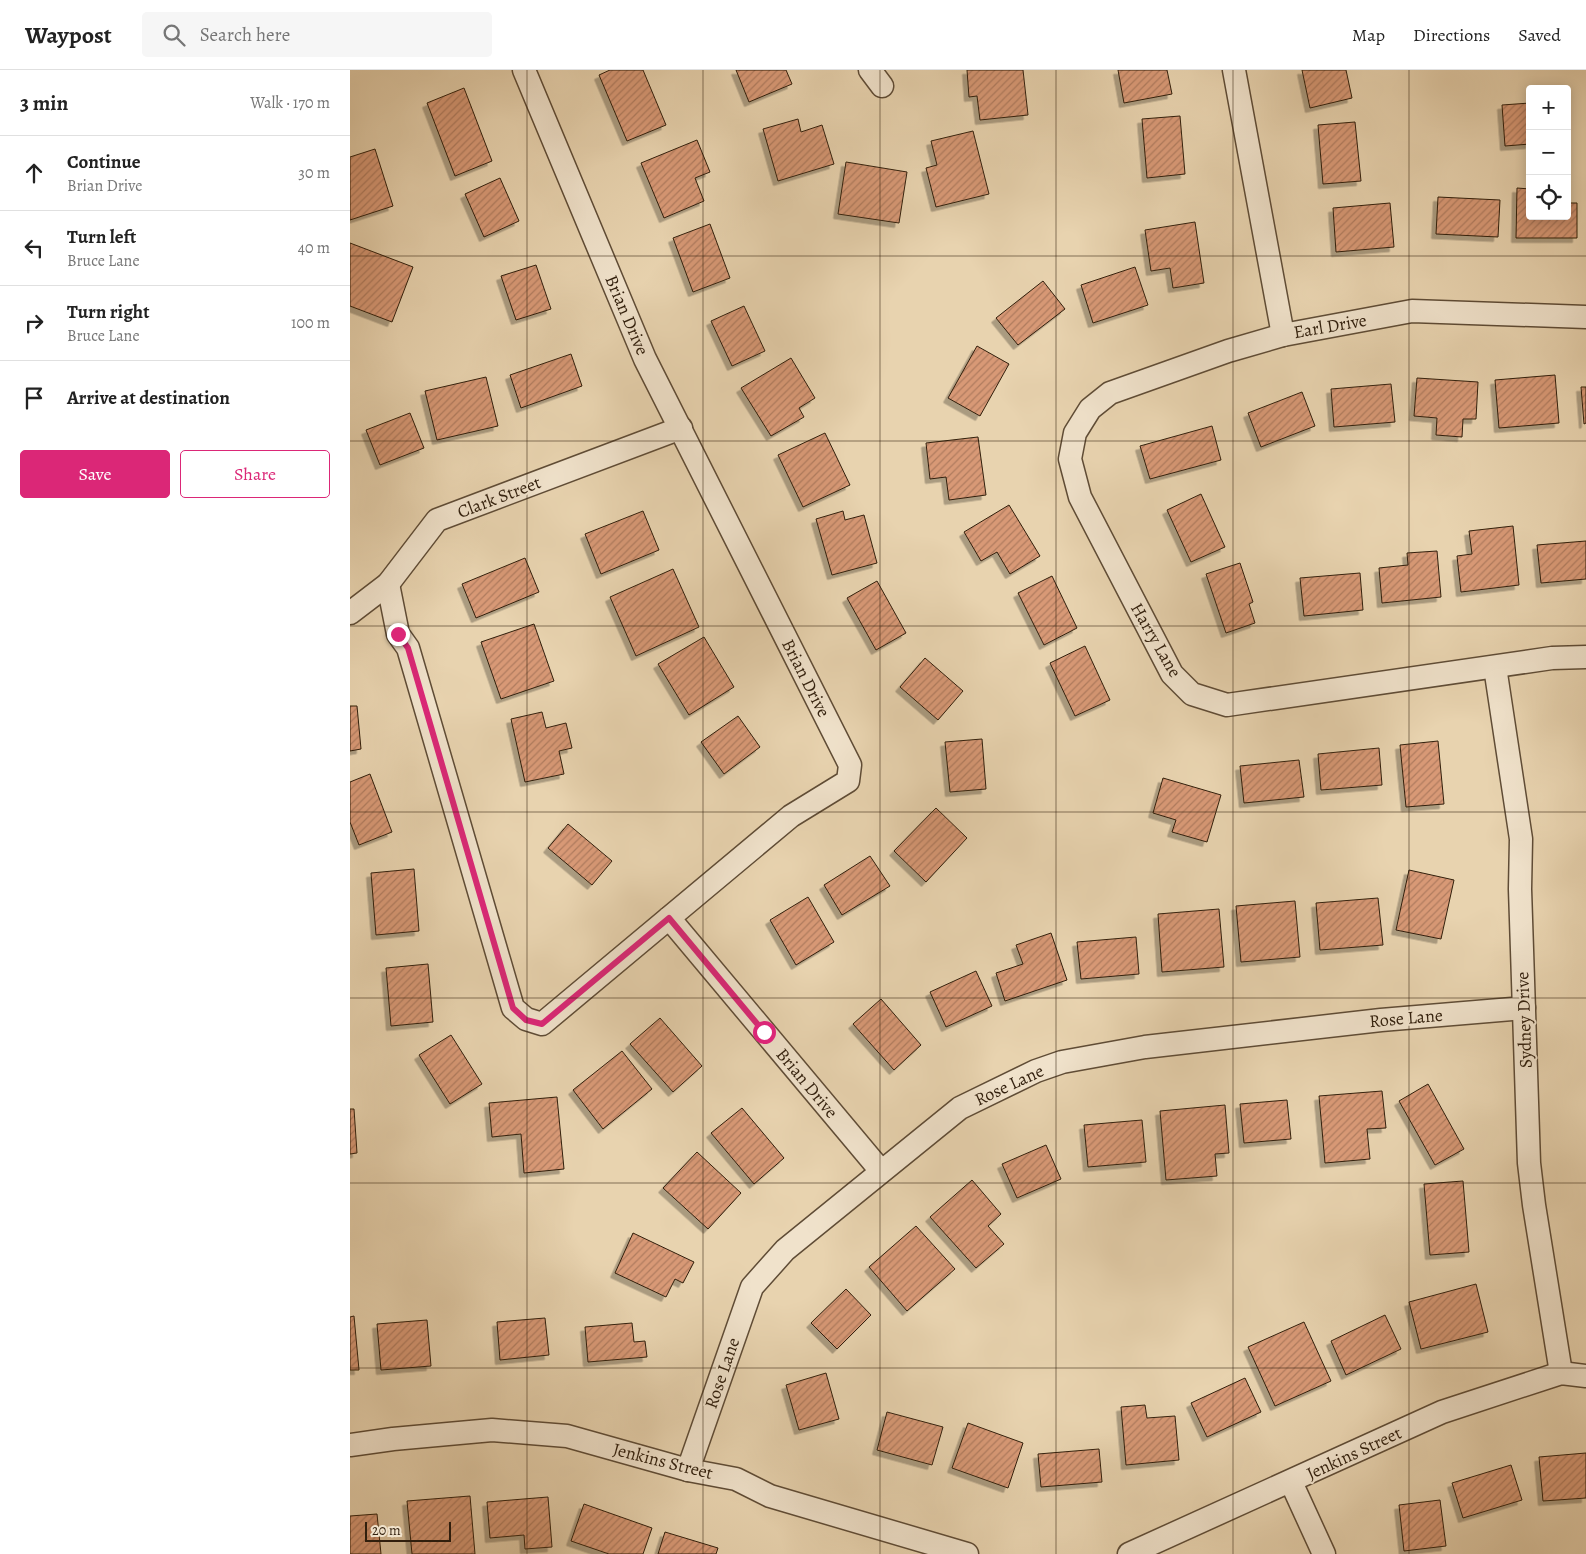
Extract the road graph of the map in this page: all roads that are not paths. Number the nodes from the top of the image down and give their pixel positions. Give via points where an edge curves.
1 (524, 70) edge
2 (1234, 70) edge
3 (1586, 317) edge
4 (1284, 335) junction
5 (681, 428) junction
6 (388, 584) junction
7 (350, 613) edge
8 (1586, 657) edge
9 (1495, 667) junction
10 (669, 918) junction
11 (1524, 1008) junction
12 (881, 1171) junction
13 (1561, 1373) junction
14 (1586, 1376) edge
15 (350, 1445) edge
16 (688, 1470) junction
17 (1291, 1482) junction
18 (967, 1554) edge
19 (1129, 1554) edge
20 (1324, 1554) edge

1 - 5 street, Brian Drive via 645,359
2 - 4 street, Earl Drive
3 - 4 street, Earl Drive via 1412,311
4 - 9 street, Harry Lane via 1228,350 1110,393 1090,409 1075,433 1070,459 1080,497 1172,674 1192,694 1227,705
5 - 6 street, Clark Street via 437,520
5 - 10 street, Brian Drive via 850,765 848,781 791,816
6 - 7 street, Clark Street
6 - 10 street via 398,634 408,648 513,1008 526,1020 542,1024
8 - 9 street, Harry Lane via 1552,658
9 - 11 street, Sydney Drive via 1521,839
10 - 12 street, Brian Drive
11 - 12 street, Rose Lane via 1194,1041 1062,1062 960,1108
11 - 13 street, Sydney Drive via 1529,1163
12 - 16 street, Rose Lane via 786,1250 752,1287
13 - 14 street, Jenkins Street
13 - 17 street, Jenkins Street via 1442,1412
15 - 16 street, Jenkins Street via 492,1430 567,1436
16 - 18 street, Jenkins Street via 736,1479 770,1496
17 - 19 street, Jenkins Street
17 - 20 street

